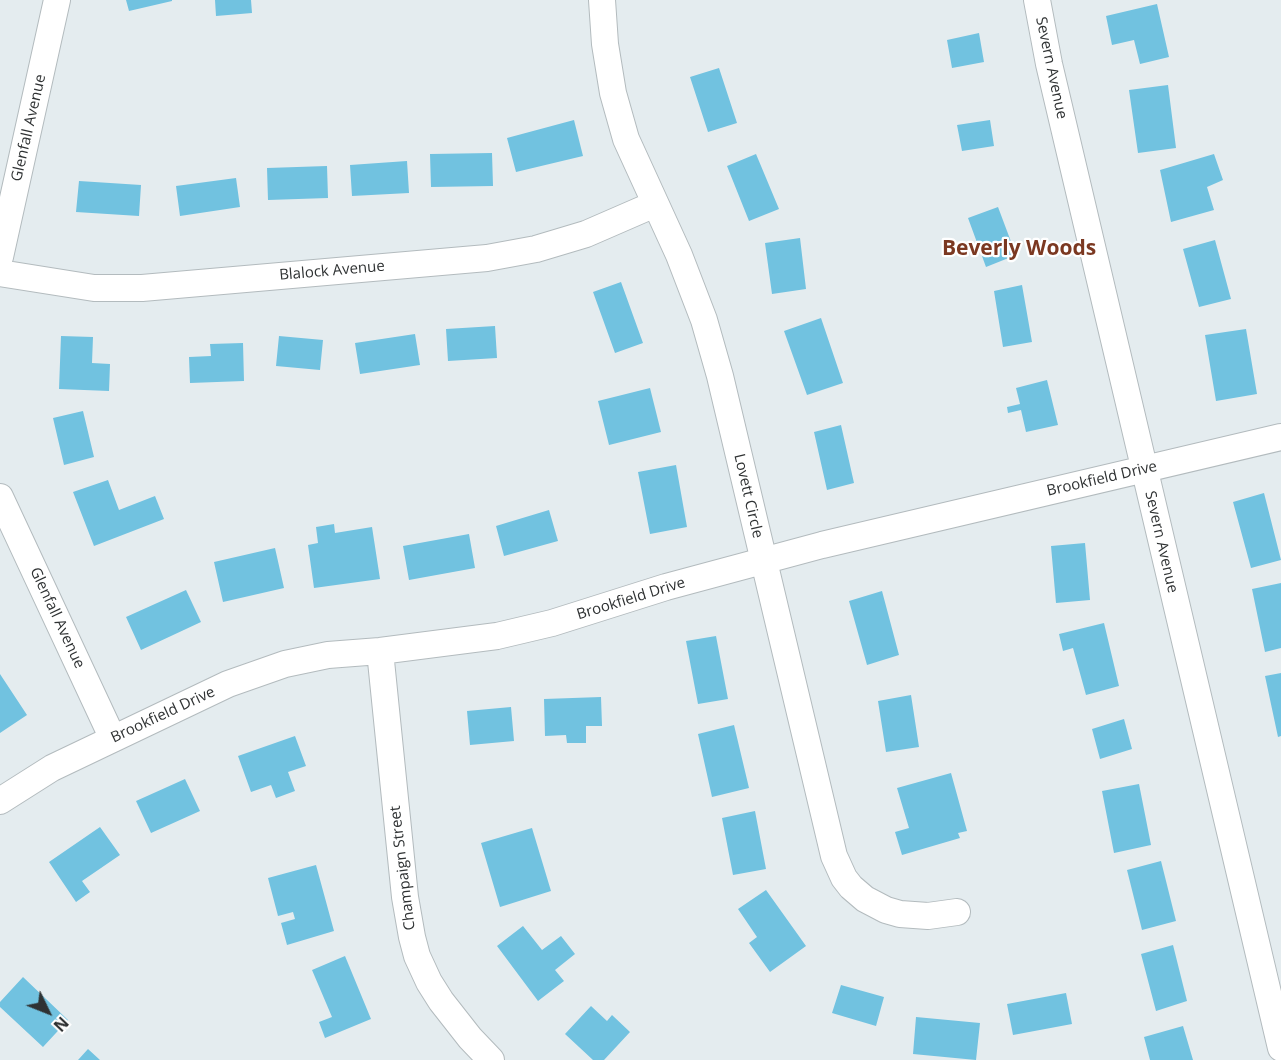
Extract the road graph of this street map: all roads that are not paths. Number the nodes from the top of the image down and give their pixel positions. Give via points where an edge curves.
1 (57, 0) edge
2 (602, 0) edge
3 (1037, 0) edge
4 (655, 204) junction
5 (0, 257) edge
6 (0, 273) edge
7 (1281, 437) edge
8 (1144, 469) junction
9 (0, 497) edge
10 (764, 561) junction
11 (380, 651) junction
12 (113, 739) junction
13 (0, 801) edge
14 (957, 912) dead end
15 (1281, 1048) edge
16 (491, 1060) edge

1 - 5 street, Glenfall Avenue
2 - 4 street, Lovett Circle via 613,93 626,139
3 - 8 street, Severn Avenue via 1048,64
4 - 6 street, Blalock Avenue via 586,234 487,258 142,288 94,288
4 - 10 street, Lovett Circle via 704,320
7 - 8 street, Brookfield Drive
8 - 10 street, Brookfield Drive
8 - 15 street, Severn Avenue
9 - 12 street, Glenfall Avenue
10 - 11 street, Brookfield Drive via 497,636
10 - 14 street, Lovett Circle via 834,856 844,878 865,899 886,910 928,916
11 - 12 street, Brookfield Drive via 285,664 228,684
11 - 16 street, Champaign Street via 405,897 417,956 429,982
12 - 13 street, Brookfield Drive via 44,772

